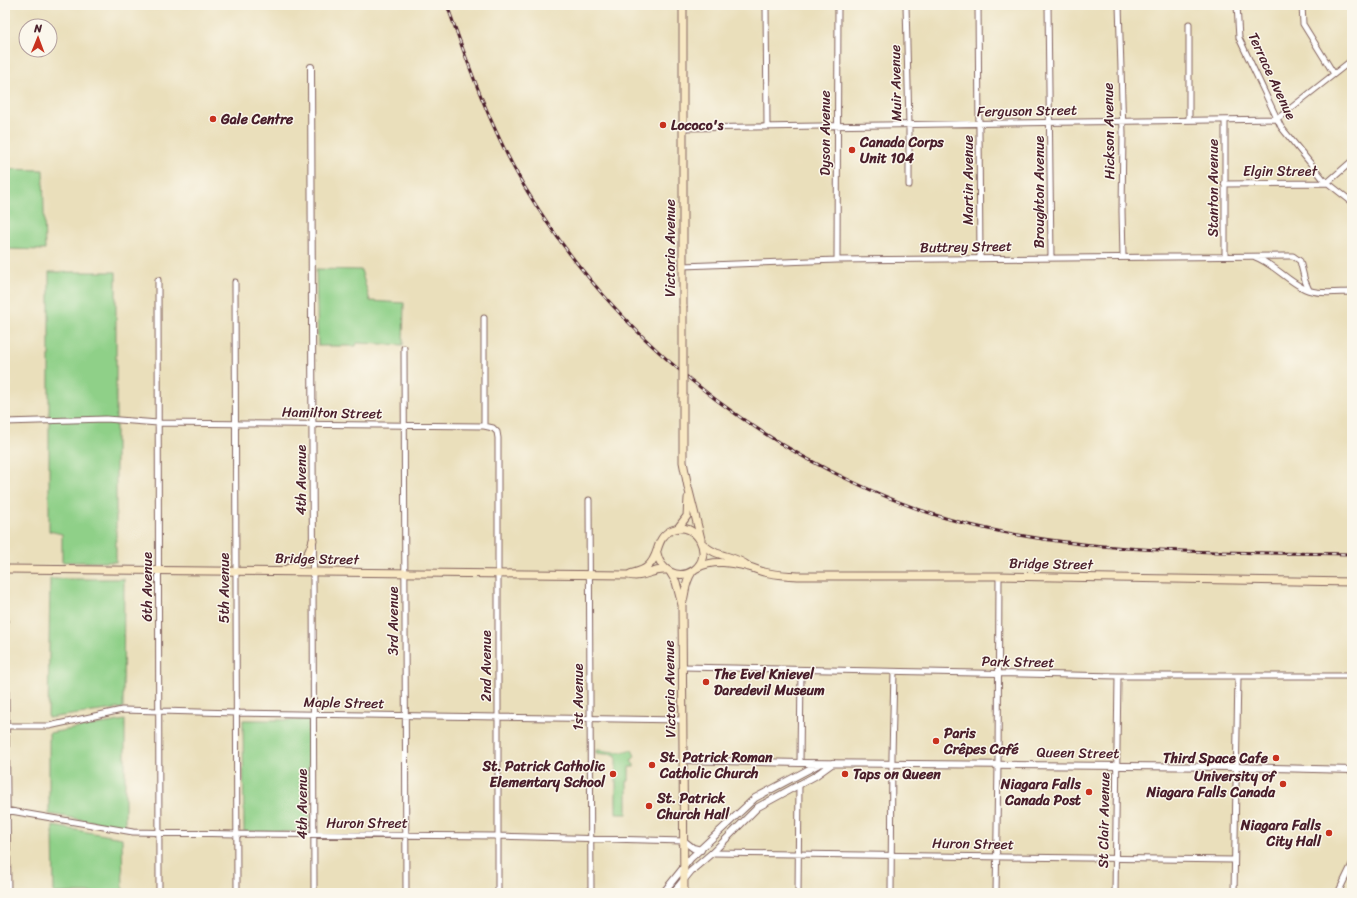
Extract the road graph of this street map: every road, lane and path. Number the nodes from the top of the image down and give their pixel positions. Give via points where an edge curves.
1 (683, 5) edge
2 (766, 5) edge
3 (838, 5) edge
4 (906, 5) edge
5 (978, 5) edge
6 (1048, 5) edge
7 (1119, 5) edge
8 (1237, 5) edge
9 (1302, 5) edge
10 (1189, 24) dead end
11 (1352, 60) edge
12 (311, 67) dead end
13 (1334, 74) junction
14 (1277, 119) junction
15 (1190, 120) junction
16 (1225, 120) junction
17 (1050, 122) junction
18 (1122, 122) junction
19 (979, 124) junction
20 (838, 125) junction
21 (909, 125) junction
22 (767, 126) junction
23 (682, 128) junction
24 (1352, 161) edge
25 (1327, 183) junction
26 (1224, 184) junction
27 (909, 185) dead end
28 (1352, 202) edge
29 (1225, 256) junction
30 (1250, 256) junction
31 (1123, 257) junction
32 (980, 258) junction
33 (1051, 258) junction
34 (837, 260) junction
35 (683, 266) junction
36 (158, 280) dead end
37 (235, 282) dead end
38 (1309, 290) junction
39 (1352, 292) edge
40 (484, 318) dead end
41 (404, 348) dead end
42 (5, 422) edge
43 (158, 423) junction
44 (235, 424) junction
45 (312, 424) junction
46 (404, 426) junction
47 (484, 426) junction
48 (689, 491) junction
49 (589, 500) dead end
50 (678, 528) junction
51 (313, 540) junction
52 (702, 542) junction
53 (657, 553) junction
54 (750, 567) junction
55 (5, 569) edge
56 (159, 570) junction
57 (694, 570) junction
58 (236, 571) junction
59 (668, 571) junction
60 (280, 572) junction
61 (313, 572) junction
62 (405, 573) junction
63 (498, 573) junction
64 (590, 575) junction
65 (628, 575) junction
66 (999, 576) junction
67 (1352, 582) edge
68 (5, 602) edge
69 (682, 605) junction
70 (5, 648) edge
71 (683, 667) junction
72 (801, 670) junction
73 (894, 672) junction
74 (998, 673) junction
75 (1118, 676) junction
76 (1238, 676) junction
77 (1352, 676) edge
78 (158, 711) junction
79 (236, 713) junction
80 (314, 714) junction
81 (405, 716) junction
82 (498, 717) junction
83 (591, 717) junction
84 (684, 720) junction
85 (5, 726) edge
86 (684, 760) junction
87 (800, 762) junction
88 (820, 763) junction
89 (833, 763) junction
90 (892, 763) junction
91 (998, 764) junction
92 (1116, 766) junction
93 (1236, 767) junction
94 (1352, 770) edge
95 (799, 784) junction
96 (6, 810) edge
97 (159, 831) junction
98 (237, 834) junction
99 (406, 834) junction
100 (314, 835) junction
101 (497, 836) junction
102 (591, 838) junction
103 (684, 841) junction
104 (700, 850) junction
105 (712, 853) junction
106 (799, 854) junction
107 (891, 855) junction
108 (996, 857) junction
109 (1116, 858) junction
110 (1234, 860) junction
111 (1352, 864) edge
112 (684, 866) junction
113 (683, 879) junction
114 (6, 882) edge
115 (8, 893) edge
116 (159, 893) edge
117 (237, 893) edge
118 (314, 893) edge
119 (406, 893) edge
120 (498, 893) edge
121 (591, 893) edge
122 (663, 893) edge
123 (673, 893) edge
124 (684, 893) edge
125 (798, 893) edge
126 (891, 893) edge
127 (996, 893) edge
128 (1115, 893) edge
129 (1234, 893) edge
130 (1338, 893) edge

1 - 23 main road, Victoria Avenue
2 - 22 street
3 - 20 street, Dyson Avenue
4 - 21 street, Muir Avenue
5 - 19 street, Martin Avenue
6 - 17 street, Broughton Avenue
7 - 18 street, Hickson Avenue
8 - 14 street, Terrace Avenue via 1239,38
9 - 13 street via 1303,24
10 - 15 street
11 - 13 street
12 - 45 street, 4th Avenue
13 - 14 street
14 - 16 street, Ferguson Street
14 - 25 street, Terrace Avenue
15 - 16 street, Ferguson Street
15 - 18 street, Ferguson Street
16 - 26 street, Stanton Avenue
17 - 18 street, Ferguson Street
17 - 19 street, Ferguson Street
17 - 33 street, Broughton Avenue
18 - 31 street, Hickson Avenue
19 - 21 street, Ferguson Street
19 - 32 street, Martin Avenue
20 - 21 street, Ferguson Street
20 - 22 street, Ferguson Street
20 - 34 street, Dyson Avenue
21 - 27 street, Muir Avenue
22 - 23 street, Ferguson Street
23 - 35 main road, Victoria Avenue
24 - 25 street, Elgin Street
25 - 26 street, Elgin Street
25 - 28 street, Terrace Avenue
26 - 29 street, Stanton Avenue
29 - 30 street, Buttrey Street
29 - 31 street, Buttrey Street
30 - 38 street, Buttrey Street via 1263,260
30 - 38 street, Buttrey Street via 1296,258 1301,263 1304,281
31 - 33 street, Buttrey Street
32 - 33 street, Buttrey Street
32 - 34 street, Buttrey Street
34 - 35 street, Buttrey Street
35 - 48 main road, Victoria Avenue, bridge via 683,462
36 - 43 street, 6th Avenue
37 - 44 street, 5th Avenue
38 - 39 street, Buttrey Street
40 - 47 street
41 - 46 street, 3rd Avenue
42 - 43 street, Hamilton Street via 106,419
43 - 44 street, Hamilton Street
43 - 56 street, 6th Avenue
44 - 45 street, Hamilton Street
44 - 58 street, 5th Avenue
45 - 46 street, Hamilton Street
45 - 51 street, 4th Avenue
46 - 47 street, Hamilton Street
46 - 62 street, 3rd Avenue
47 - 63 street, 2nd Avenue via 493,428 498,438
48 - 50 main road, Victoria Avenue via 687,516
48 - 52 main road, Victoria Avenue
49 - 64 street, 1st Avenue
50 - 52 main road via 691,531
50 - 53 main road via 665,533 660,539
51 - 60 main road via 309,553 302,561
51 - 61 street, 4th Avenue
52 - 54 main road, Bridge Street via 713,553 738,560
52 - 57 main road via 703,556
53 - 59 main road via 660,562
53 - 65 main road, Bridge Street via 647,567
54 - 57 main road, Bridge Street via 717,562 701,565
54 - 66 main road, Bridge Street via 763,572 798,576
55 - 56 main road, Bridge Street
56 - 58 main road, Bridge Street
56 - 78 street, 6th Avenue
57 - 59 main road via 681,575
57 - 69 main road, Victoria Avenue via 686,582
58 - 60 main road, Bridge Street
58 - 79 street, 5th Avenue
59 - 65 main road, Bridge Street via 655,570 640,576
59 - 69 main road, Victoria Avenue via 676,582
60 - 61 main road, Bridge Street
61 - 62 main road, Bridge Street
61 - 80 street, 4th Avenue
62 - 63 main road, Bridge Street
62 - 81 street, 3rd Avenue
63 - 64 main road, Bridge Street
63 - 82 street, 2nd Avenue
64 - 65 main road, Bridge Street
64 - 83 street, 1st Avenue
66 - 67 main road, Bridge Street
66 - 74 street
68 - 70 street
69 - 71 main road, Victoria Avenue
70 - 85 street
71 - 72 street, Park Street
71 - 84 main road, Victoria Avenue
72 - 73 street, Park Street
72 - 87 street
73 - 74 street, Park Street
73 - 90 street
74 - 75 street, Park Street
74 - 91 street
75 - 76 street, Park Street
75 - 92 street, St Clair Avenue
76 - 77 street, Park Street
76 - 93 street
78 - 79 street, Maple Street
78 - 85 street, Maple Street via 122,710 49,726
78 - 97 street, 6th Avenue
79 - 80 street, Maple Street
79 - 98 street, 5th Avenue
80 - 81 street, Maple Street
80 - 100 street, 4th Avenue
81 - 82 street, Maple Street
81 - 99 street, 3rd Avenue
82 - 83 street, Maple Street
82 - 101 street, 2nd Avenue
83 - 84 street, Maple Street
83 - 102 street, 1st Avenue
84 - 86 main road, Victoria Avenue
85 - 96 street
86 - 87 street, Queen Street
86 - 103 main road, Victoria Avenue
87 - 88 street, Queen Street
88 - 89 street, Queen Street
88 - 104 street via 755,798
89 - 90 street, Queen Street
89 - 95 street
90 - 91 street, Queen Street
90 - 107 street
91 - 92 street, Queen Street
91 - 108 street
92 - 93 street, Queen Street
92 - 109 street, St Clair Avenue
93 - 94 street, Queen Street
93 - 110 street
95 - 105 street via 758,807
95 - 106 street
96 - 97 street, Huron Street via 133,832
96 - 114 street
97 - 98 street, Huron Street
97 - 116 street, 6th Avenue
98 - 100 street, Huron Street
98 - 117 street, 5th Avenue
99 - 100 street, Huron Street
99 - 101 street, Huron Street
99 - 119 street, 3rd Avenue
100 - 118 street, 4th Avenue
101 - 102 street, Huron Street
101 - 120 street, 2nd Avenue
102 - 103 street, Huron Street
102 - 121 street, 1st Avenue
103 - 104 street
103 - 112 main road, Victoria Avenue
104 - 112 street
105 - 106 street, Huron Street
105 - 113 street
106 - 107 street, Huron Street
106 - 125 street
107 - 108 street, Huron Street
107 - 126 street
108 - 109 street, Huron Street
108 - 127 street
109 - 110 street, Huron Street
109 - 128 street, St Clair Avenue
110 - 129 street
111 - 130 street
112 - 113 main road, Victoria Avenue
112 - 122 street
113 - 123 street
113 - 124 main road, Victoria Avenue
114 - 115 street

